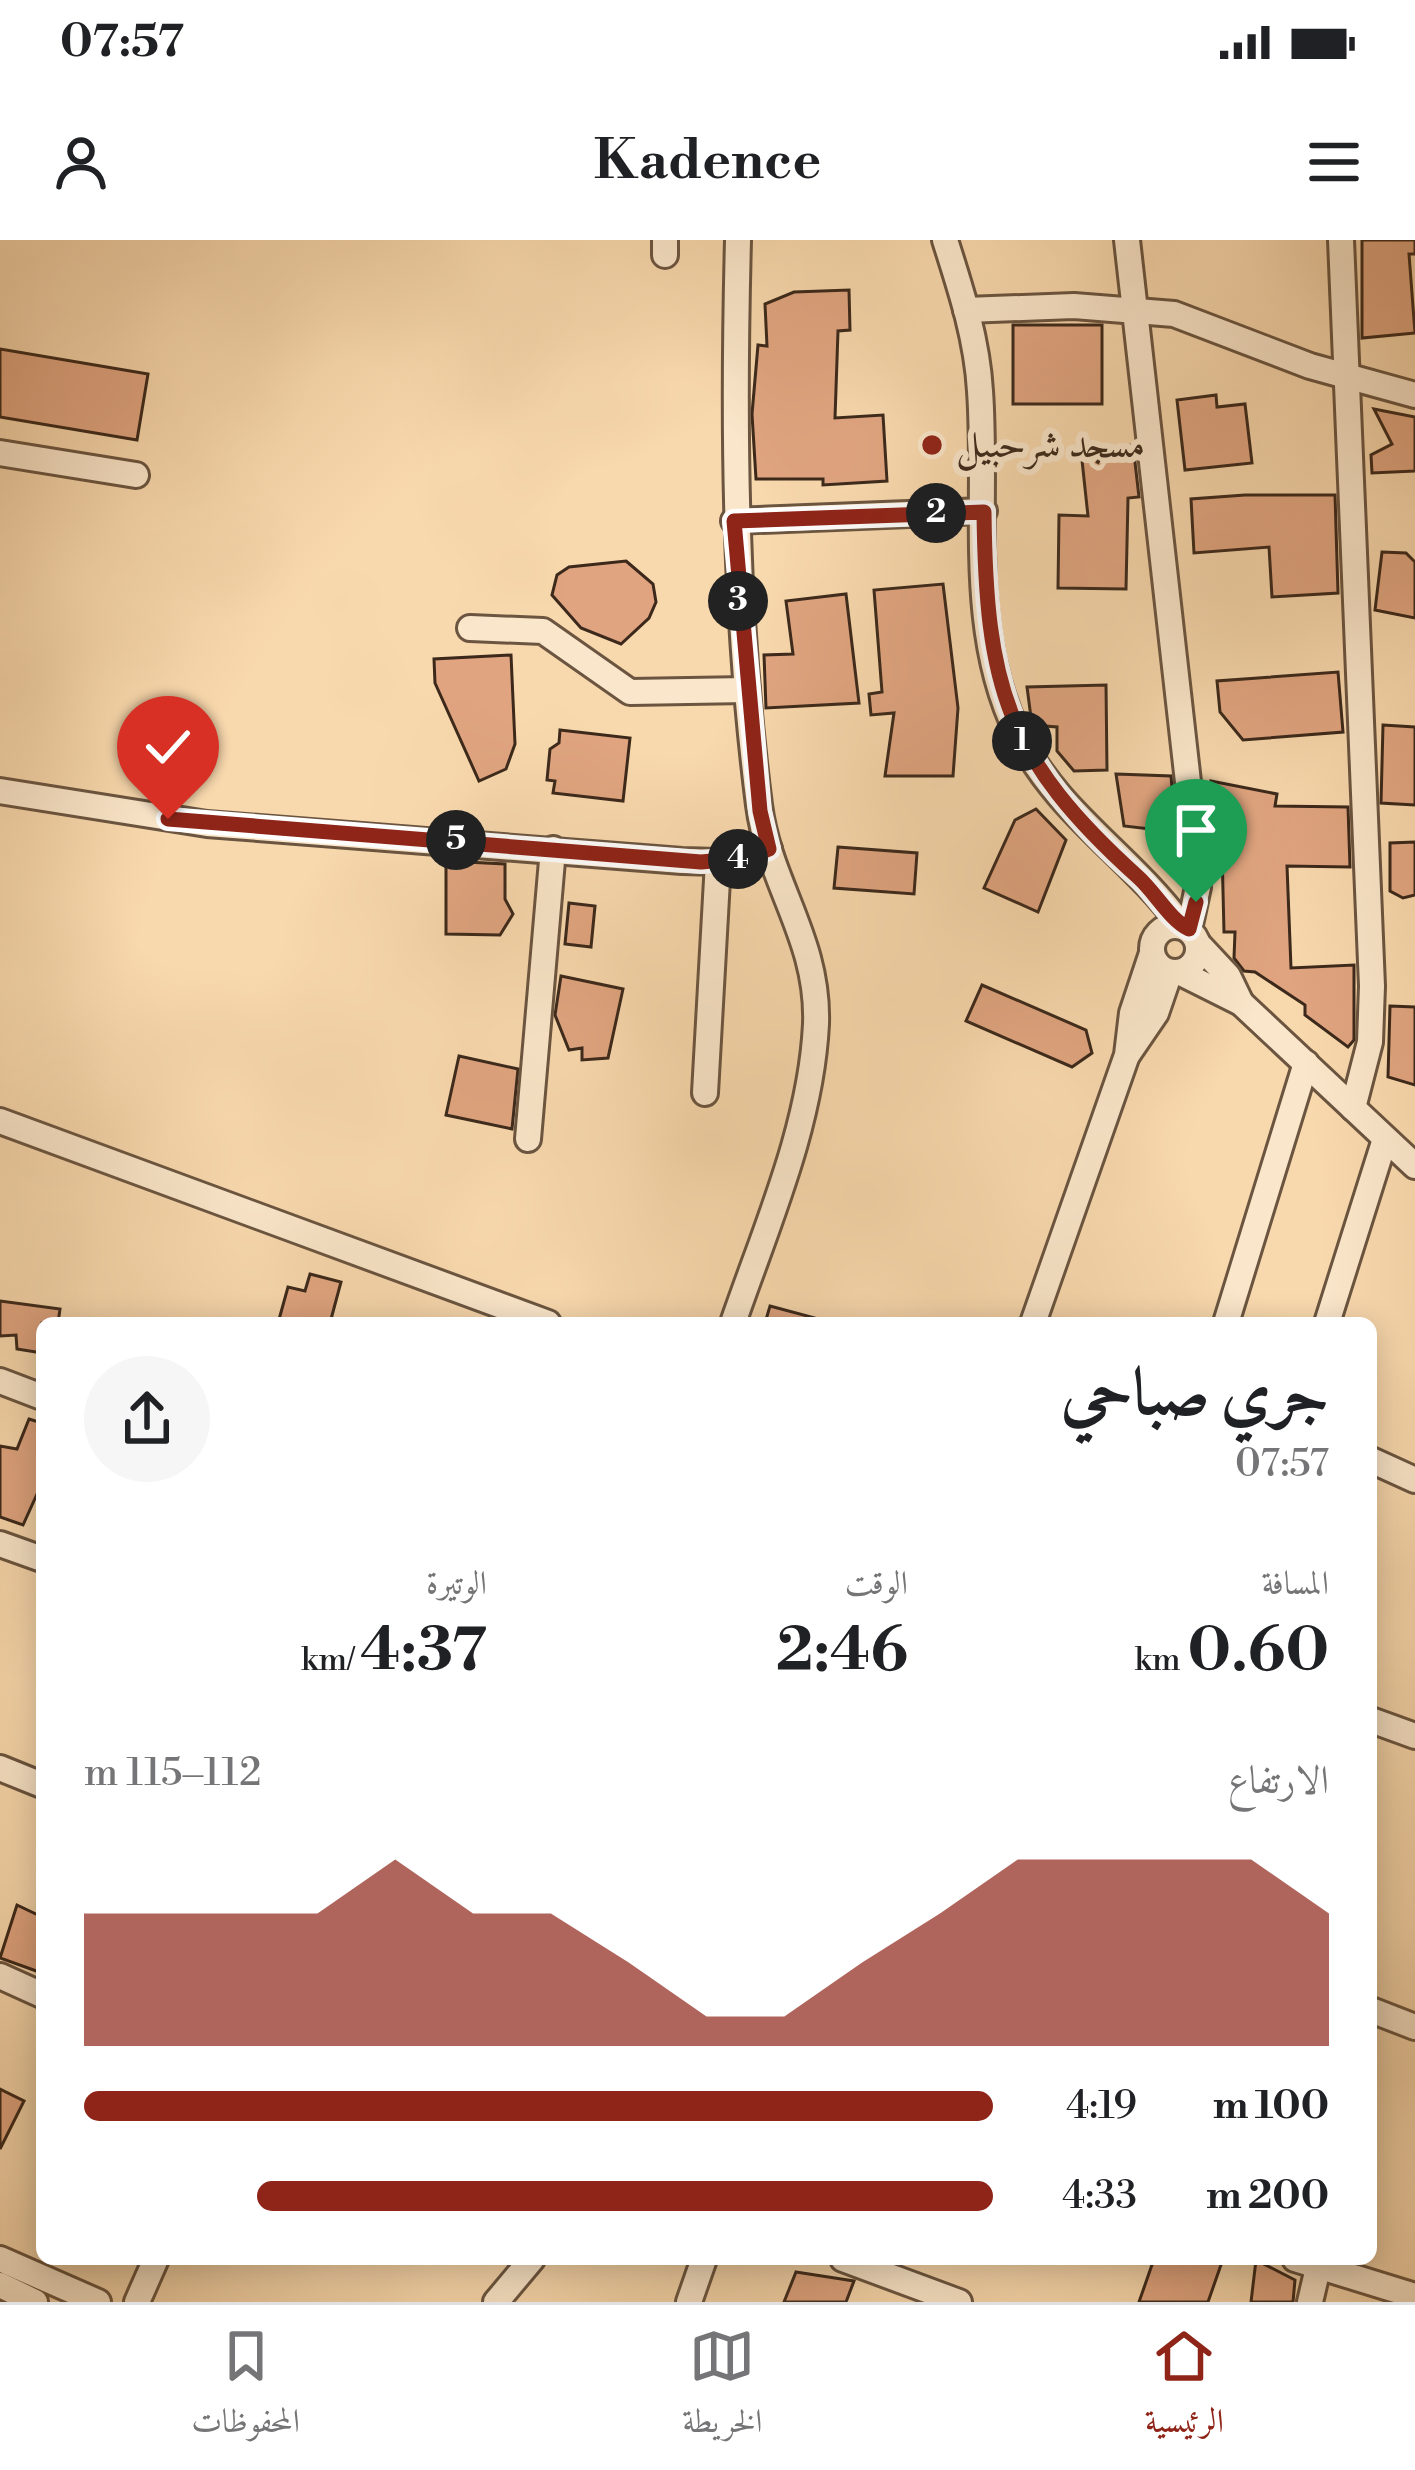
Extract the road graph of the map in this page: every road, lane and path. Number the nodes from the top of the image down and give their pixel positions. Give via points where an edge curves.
1 (738, 240) edge
2 (946, 240) edge
3 (1127, 240) edge
4 (1341, 240) edge
5 (1134, 309) junction
6 (966, 310) junction
7 (1348, 378) junction
8 (1415, 395) edge
9 (0, 453) edge
10 (136, 475) dead end
11 (984, 512) junction
12 (734, 521) junction
13 (470, 628) dead end
14 (747, 690) junction
15 (0, 791) edge
16 (553, 849) junction
17 (769, 849) junction
18 (718, 862) junction
19 (1134, 873) junction
20 (1190, 933) junction
21 (1154, 944) junction
22 (1175, 972) junction
23 (1240, 1004) junction
24 (1126, 1055) junction
25 (1306, 1064) junction
26 (705, 1093) dead end
27 (1353, 1108) junction
28 (0, 1121) edge
29 (528, 1139) dead end
30 (1384, 1139) junction
31 (1415, 1166) edge
32 (532, 1317) edge
33 (735, 1317) edge
34 (1035, 1317) edge
35 (1228, 1317) edge
36 (1329, 1317) edge
37 (0, 1382) edge
38 (36, 1395) edge
39 (1377, 1463) edge
40 (1415, 1480) edge
41 (0, 1544) edge
42 (36, 1557) edge
43 (1377, 1722) edge
44 (1415, 1736) edge
45 (0, 1768) edge
46 (36, 1783) edge
47 (0, 1976) edge
48 (36, 1992) edge
49 (1377, 2013) edge
50 (1415, 2027) edge
51 (0, 2258) edge
52 (153, 2265) edge
53 (527, 2265) edge
54 (702, 2265) edge
55 (859, 2265) edge
56 (1307, 2265) edge
57 (1314, 2265) edge
58 (0, 2285) edge
59 (1415, 2296) edge
60 (35, 2302) edge
61 (98, 2302) edge
62 (137, 2302) edge
63 (496, 2302) edge
64 (689, 2302) edge
65 (959, 2302) edge
66 (1310, 2302) edge

1 - 12 street
2 - 6 street
3 - 5 street
4 - 7 street
5 - 6 street
5 - 7 street via 1212,325
5 - 20 street via 1197,862
6 - 11 street via 980,390
7 - 8 street
7 - 27 street via 1372,986 1370,1042
9 - 10 street
11 - 12 street
11 - 19 street via 986,618 1015,728 1062,803
12 - 14 street
13 - 14 street via 543,631 629,692
14 - 17 street
15 - 16 street via 207,824
16 - 18 street
16 - 29 street
17 - 18 street
17 - 33 street via 805,936 816,1023 794,1141
18 - 26 street
19 - 20 street
19 - 21 street
20 - 21 street
20 - 22 street via 1195,963
20 - 23 street via 1228,976
21 - 22 street
21 - 24 street
22 - 23 street
22 - 24 street
23 - 25 street
24 - 34 street
25 - 27 street
25 - 35 street
27 - 30 street
28 - 32 street
30 - 31 street
30 - 36 street
37 - 38 street
39 - 40 street
41 - 42 street
43 - 44 street
45 - 46 street
47 - 48 street
49 - 50 street
51 - 61 street
52 - 62 street
53 - 63 street
54 - 64 street
55 - 65 street
56 - 66 street
57 - 59 street
58 - 60 street

